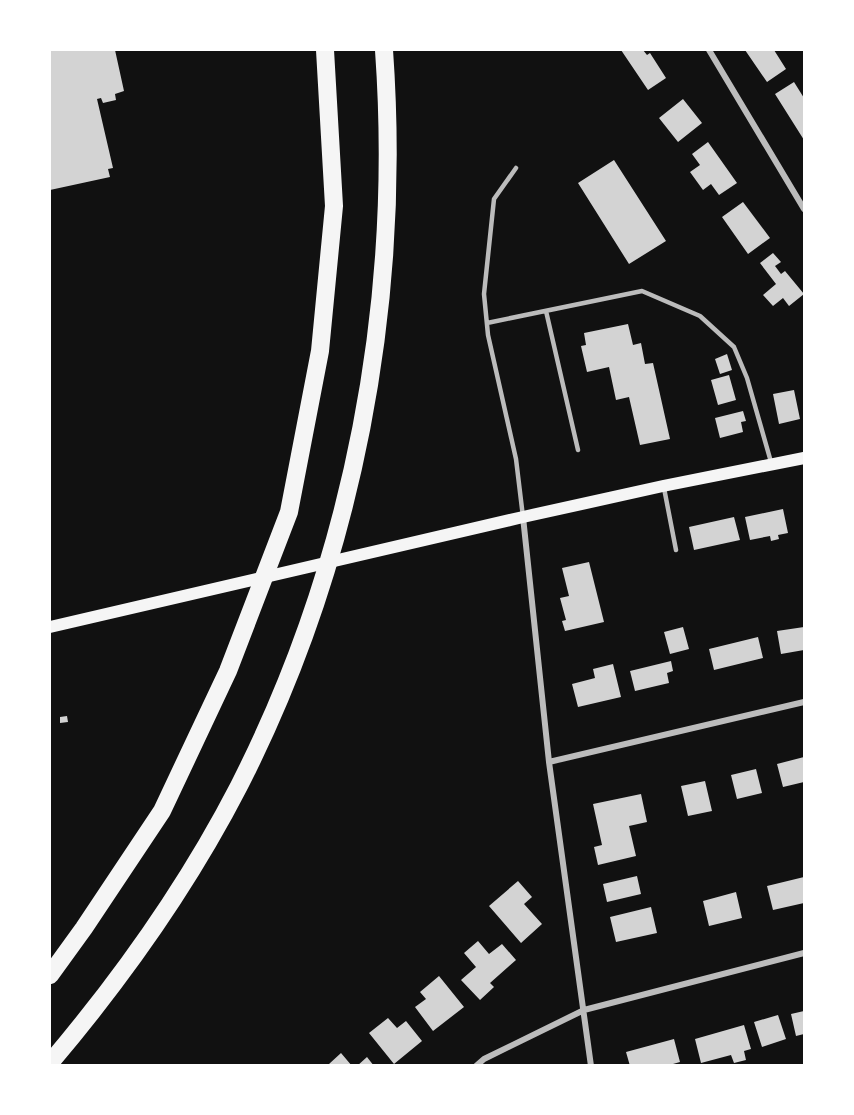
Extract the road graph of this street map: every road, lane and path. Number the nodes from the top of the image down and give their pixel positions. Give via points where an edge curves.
1 (325, 50) edge
2 (384, 50) edge
3 (709, 50) edge
4 (516, 168) dead end
5 (804, 209) edge
6 (546, 311) junction
7 (487, 323) junction
8 (578, 450) dead end
9 (804, 458) edge
10 (772, 465) junction
11 (663, 486) junction
12 (523, 517) junction
13 (676, 550) dead end
14 (50, 627) edge
15 (804, 702) edge
16 (549, 762) junction
17 (804, 953) edge
18 (50, 975) edge
19 (584, 1010) junction
20 (50, 1063) edge
21 (476, 1065) edge
22 (591, 1065) edge

1 - 18 highway via 334,206 320,351 289,512 228,671 162,811
2 - 20 highway via 388,138 383,275 374,359 352,471 311,612 262,738 214,831 145,940
3 - 5 street
4 - 7 lane via 494,199 484,294
6 - 7 lane
6 - 8 lane
6 - 10 lane via 642,291 700,316 734,347
7 - 12 lane via 516,459
9 - 10 main road
10 - 11 main road
11 - 12 main road
11 - 13 lane
12 - 14 main road
12 - 16 street
15 - 16 street
16 - 19 street
17 - 19 street
19 - 21 street
19 - 22 street

